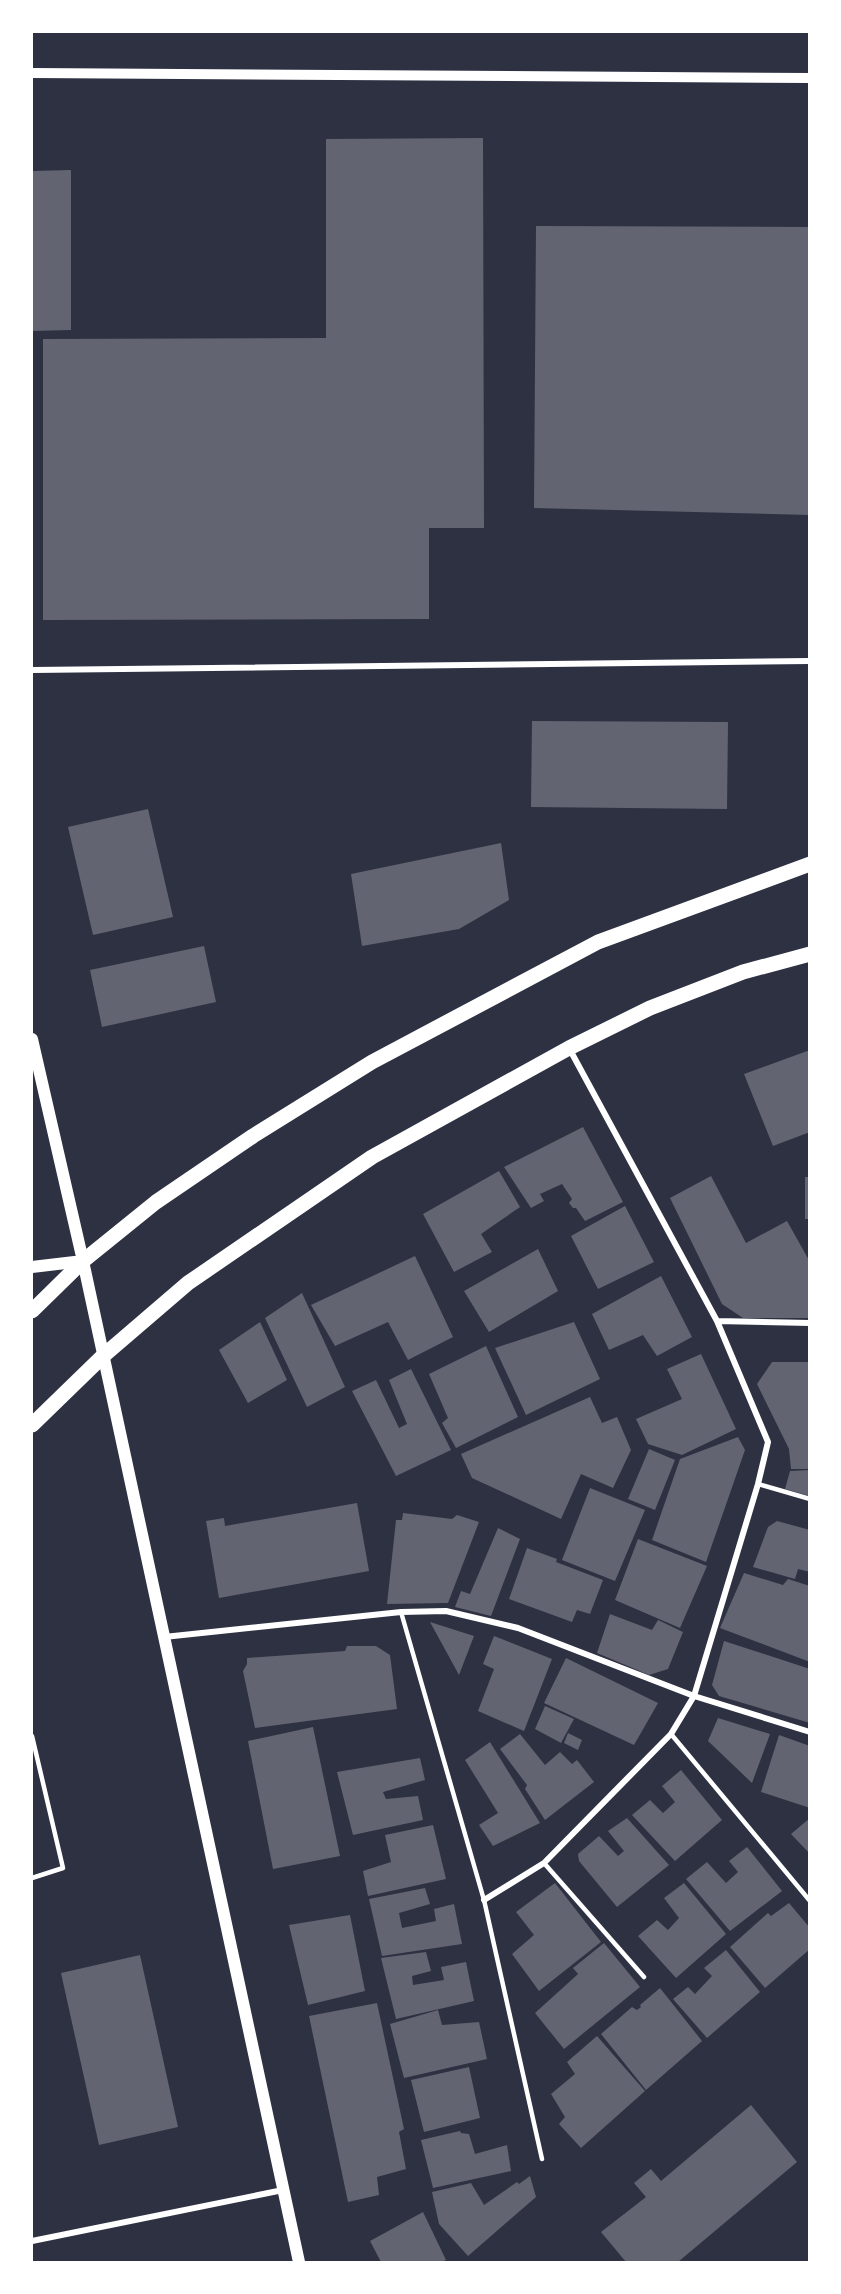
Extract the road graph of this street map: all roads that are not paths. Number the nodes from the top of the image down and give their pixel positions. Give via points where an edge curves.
1 (32, 73) edge
2 (810, 78) edge
3 (810, 661) edge
4 (32, 670) edge
5 (810, 864) edge
6 (810, 954) edge
7 (32, 1039) edge
8 (569, 1048) junction
9 (83, 1261) junction
10 (32, 1267) edge
11 (32, 1311) edge
12 (717, 1321) junction
13 (810, 1323) edge
14 (103, 1356) junction
15 (32, 1425) edge
16 (758, 1484) junction
17 (810, 1499) edge
18 (401, 1612) junction
19 (164, 1637) junction
20 (694, 1696) junction
21 (810, 1732) edge
22 (671, 1734) junction
23 (32, 1736) edge
24 (544, 1863) junction
25 (32, 1878) edge
26 (484, 1900) junction
27 (810, 1901) edge
28 (644, 1977) dead end
29 (542, 2159) dead end
30 (284, 2190) junction
31 (32, 2241) edge
32 (299, 2262) edge

1 - 2 street
3 - 4 street
5 - 9 main road via 598,942 372,1062 156,1202
6 - 8 main road via 743,972 650,1008
7 - 9 main road
8 - 12 street
8 - 14 main road via 372,1157 188,1283
9 - 10 main road
9 - 11 main road
9 - 14 main road
12 - 13 street
12 - 16 street via 768,1442
14 - 15 main road
14 - 19 main road
16 - 17 lane
16 - 20 street
18 - 19 street
18 - 20 street via 446,1611 518,1628
18 - 26 lane
19 - 30 main road
20 - 21 street
20 - 22 street
22 - 24 street
22 - 27 lane
23 - 25 lane via 63,1868
24 - 26 street
24 - 28 lane
26 - 29 lane
30 - 31 street
30 - 32 main road

